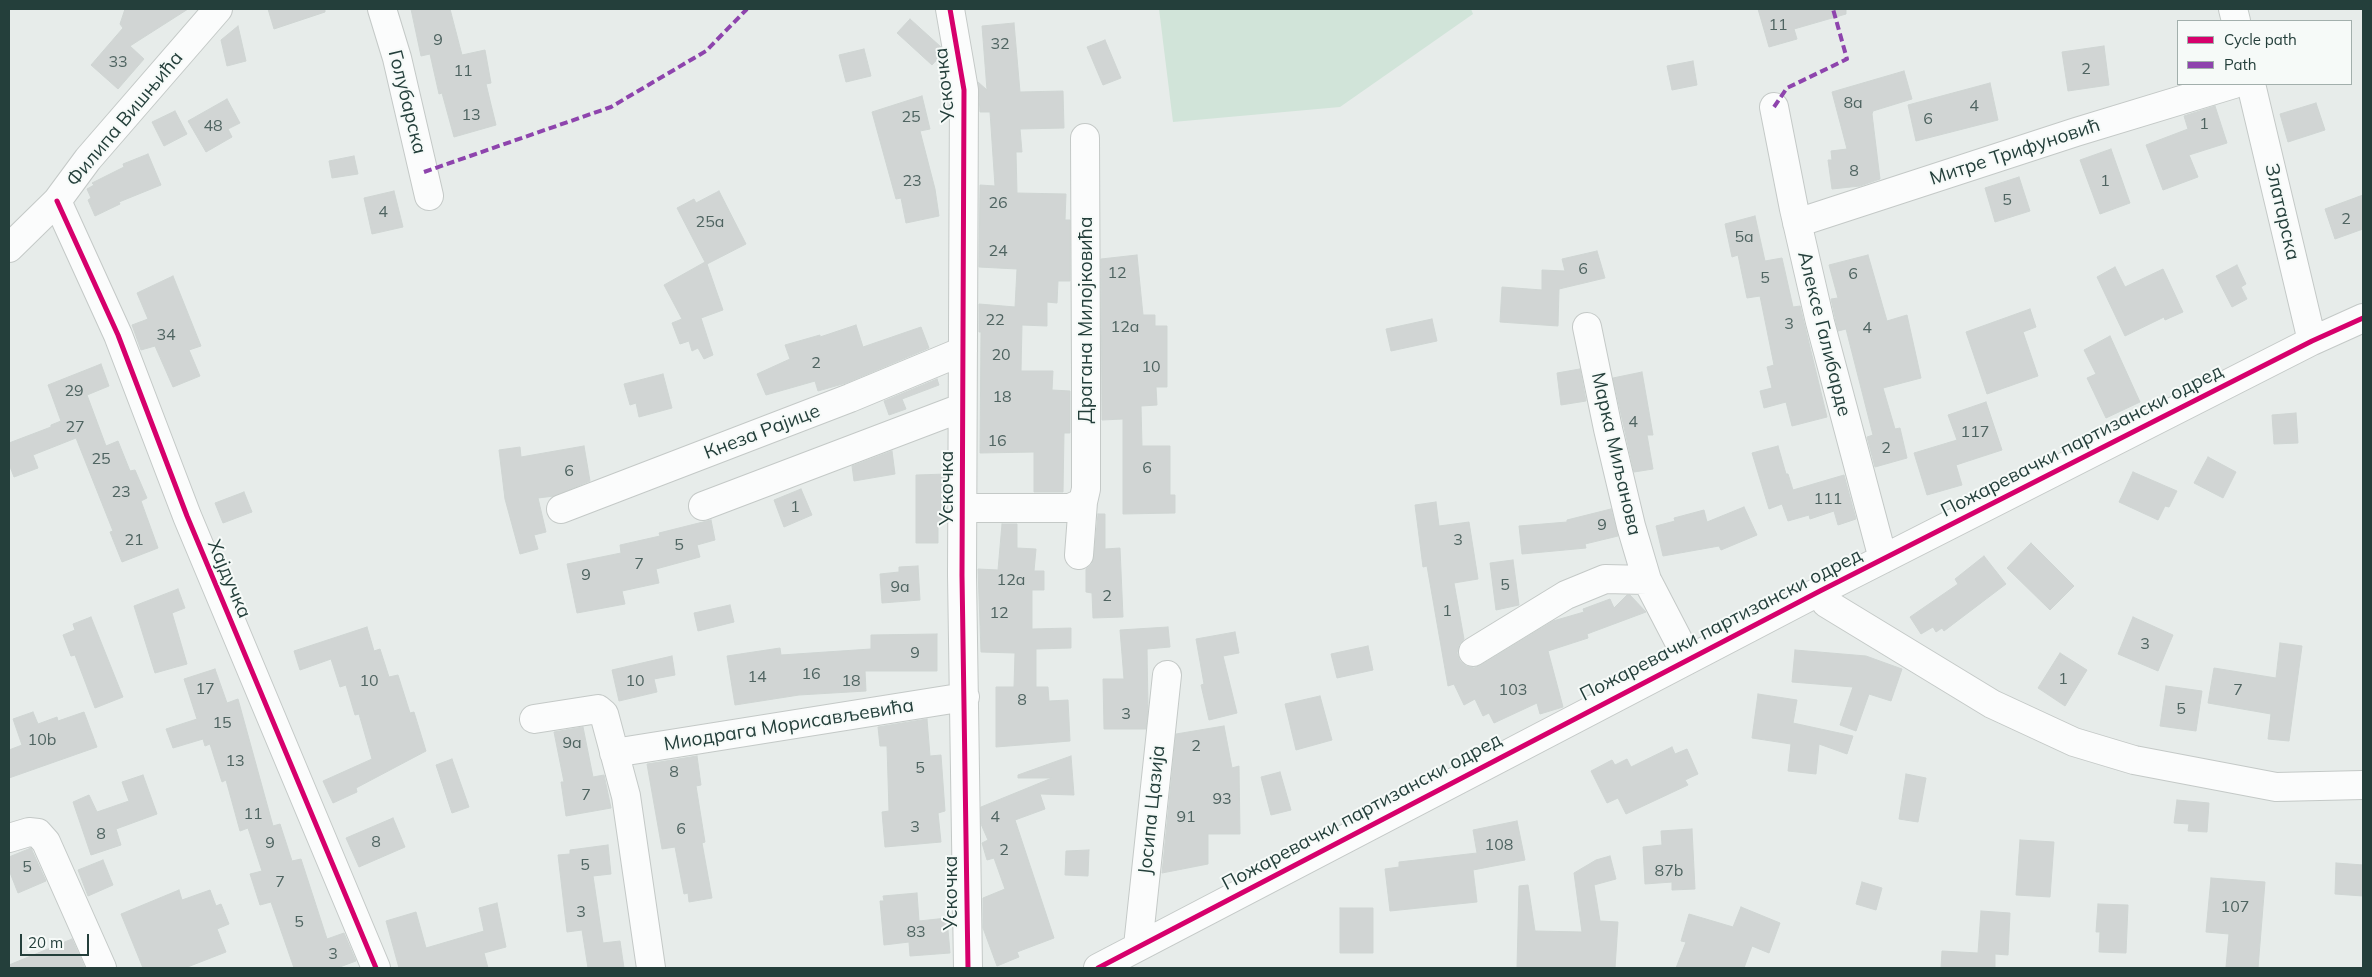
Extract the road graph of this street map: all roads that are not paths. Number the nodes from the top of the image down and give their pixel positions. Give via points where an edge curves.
1 (218, 9) edge
2 (382, 9) edge
3 (950, 9) edge
4 (2231, 85) edge
5 (2251, 85) edge
6 (1774, 107) dead end
7 (1084, 138) dead end
8 (429, 196) dead end
9 (57, 201) junction
10 (1797, 223) junction
11 (9, 248) edge
12 (2363, 318) edge
13 (1587, 328) dead end
14 (2312, 341) junction
15 (963, 351) junction
16 (961, 408) junction
17 (1083, 502) junction
18 (703, 506) dead end
19 (963, 508) junction
20 (560, 509) dead end
21 (1079, 555) dead end
22 (1883, 559) junction
23 (1647, 580) junction
24 (1820, 591) junction
25 (1473, 652) dead end
26 (1688, 659) junction
27 (1167, 675) dead end
28 (965, 697) junction
29 (534, 719) dead end
30 (614, 753) junction
31 (2363, 785) edge
32 (9, 838) edge
33 (1138, 946) junction
34 (102, 968) edge
35 (376, 968) edge
36 (651, 968) edge
37 (968, 968) edge
38 (1098, 968) edge

1 - 9 street, Филипа Вишњића via 88,159
2 - 8 street, Голубарска via 397,58
3 - 15 street, Ускочка via 964,90
4 - 10 street, Митре Трифуновић
5 - 14 street, Златарска
6 - 10 street, Алексе Галибарде
7 - 17 street, Драгана Милојковића via 1086,489
9 - 11 street, Филипа Вишњића
9 - 35 street, Хајдучка via 118,335 186,516
10 - 22 street, Алексе Галибарде
12 - 14 street, Пожаревачки партизански одред
13 - 23 street, Марка Миљанова via 1610,439
14 - 22 street, Пожаревачки партизански одред
15 - 16 street, Ускочка
15 - 20 street, Кнеза Рајице via 850,398
16 - 18 street
16 - 19 street, Ускочка
17 - 19 street via 1070,508
17 - 21 street, Драгана Милојковића
19 - 28 street, Ускочка
22 - 24 street, Пожаревачки партизански одред
23 - 25 street via 1606,579 1566,595
23 - 26 street, Марка Миљанова
24 - 26 street, Пожаревачки партизански одред
24 - 31 street via 1826,603 1992,704 2074,742 2134,760 2276,787
26 - 33 street, Пожаревачки партизански одред
27 - 33 street, Јосипа Цазија
28 - 30 street, Миодрага Морисављевића
28 - 37 street, Ускочка
29 - 30 street via 598,709 604,714
30 - 36 street via 626,796
32 - 34 street via 29,832 38,833 46,842
33 - 38 street, Пожаревачки партизански одред

